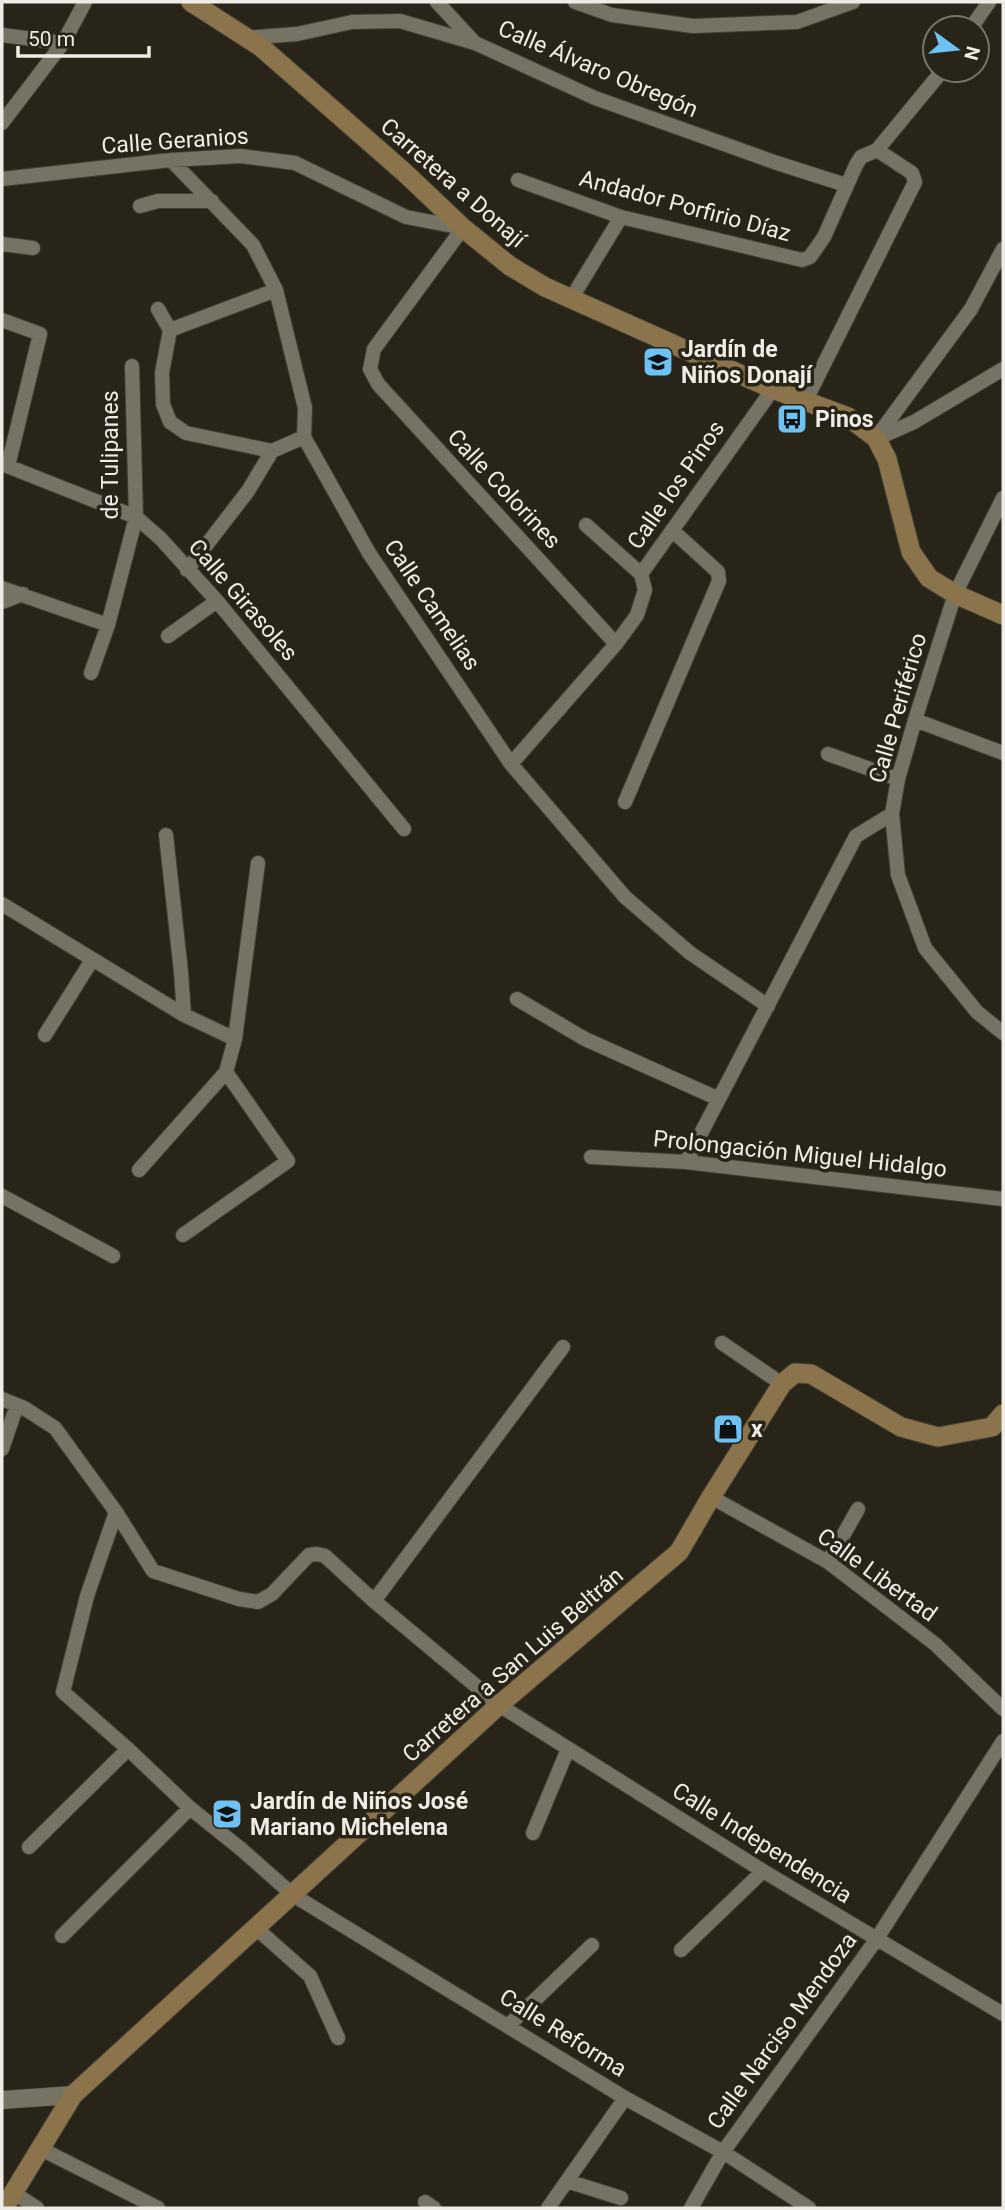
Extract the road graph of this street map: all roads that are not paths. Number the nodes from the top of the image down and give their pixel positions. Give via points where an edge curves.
1 (85, 2) edge
2 (191, 2) edge
3 (437, 2) edge
4 (575, 2) edge
5 (853, 2) edge
6 (2, 35) edge
7 (245, 38) junction
8 (63, 43) junction
9 (475, 43) junction
10 (931, 84) edge
11 (2, 123) edge
12 (877, 150) junction
13 (171, 160) junction
14 (2, 179) edge
15 (518, 180) dead end
16 (846, 185) junction
17 (212, 201) junction
18 (140, 206) dead end
19 (621, 216) junction
20 (463, 228) junction
21 (2, 244) edge
22 (33, 247) dead end
23 (1003, 249) edge
24 (276, 290) junction
25 (572, 299) junction
26 (158, 309) dead end
27 (2, 320) edge
28 (170, 330) junction
29 (132, 366) dead end
30 (1003, 369) edge
31 (774, 389) junction
32 (806, 402) junction
33 (304, 437) junction
34 (876, 438) junction
35 (272, 451) junction
36 (5, 465) edge
37 (1003, 498) edge
38 (136, 517) junction
39 (586, 525) dead end
40 (672, 530) junction
41 (187, 570) junction
42 (641, 575) junction
43 (2, 588) edge
44 (23, 594) junction
45 (956, 594) junction
46 (217, 601) junction
47 (2, 602) edge
48 (1003, 615) edge
49 (108, 625) junction
50 (168, 635) dead end
51 (616, 644) junction
52 (91, 673) dead end
53 (915, 720) junction
54 (1003, 753) edge
55 (828, 754) dead end
56 (511, 764) junction
57 (898, 779) junction
58 (625, 802) dead end
59 (892, 814) junction
60 (404, 829) dead end
61 (166, 835) dead end
62 (258, 863) dead end
63 (2, 904) edge
64 (92, 960) junction
65 (517, 999) dead end
66 (768, 1006) junction
67 (184, 1015) junction
68 (1003, 1033) edge
69 (45, 1035) dead end
70 (235, 1039) junction
71 (226, 1072) junction
72 (719, 1098) junction
73 (591, 1157) dead end
74 (686, 1162) junction
75 (139, 1170) dead end
76 (2, 1196) edge
77 (1003, 1199) edge
78 (183, 1235) dead end
79 (113, 1256) dead end
80 (722, 1343) dead end
81 (563, 1347) dead end
82 (782, 1384) junction
83 (2, 1399) edge
84 (17, 1405) junction
85 (1003, 1414) edge
86 (2, 1449) edge
87 (710, 1497) junction
88 (859, 1510) dead end
89 (116, 1512) junction
90 (828, 1562) junction
91 (374, 1601) junction
92 (499, 1706) junction
93 (1003, 1709) edge
94 (1003, 1741) edge
95 (128, 1749) junction
96 (568, 1749) junction
97 (190, 1808) junction
98 (533, 1833) dead end
99 (29, 1847) dead end
100 (763, 1871) junction
101 (293, 1895) junction
102 (257, 1929) junction
103 (62, 1936) dead end
104 (876, 1940) junction
105 (592, 1945) dead end
106 (681, 1950) dead end
107 (1003, 2014) edge
108 (509, 2025) junction
109 (338, 2038) dead end
110 (74, 2095) junction
111 (625, 2098) junction
112 (2, 2100) edge
113 (41, 2149) junction
114 (723, 2152) junction
115 (567, 2181) junction
116 (621, 2198) dead end
117 (9, 2201) edge
118 (37, 2208) edge
119 (158, 2208) edge
120 (548, 2208) edge
121 (691, 2208) edge
122 (808, 2208) edge

1 - 8 street
2 - 7 main road, Carretera a Donají
3 - 9 street
4 - 5 street via 612,15 693,26 797,22
6 - 8 street
7 - 9 street, Calle Álvaro Obregón via 297,34 352,22 400,21
7 - 20 main road, Carretera a Donají via 261,47
8 - 11 street
9 - 16 street, Calle Álvaro Obregón via 595,98
10 - 12 street
12 - 16 street via 861,157
12 - 32 street via 912,173 915,182
13 - 14 street, Calle Geranios
13 - 17 street, Calle Camelias
13 - 20 street, Calle Geranios via 241,156 295,163 406,217
15 - 19 street, Andador Porfirio Díaz
16 - 19 street, Andador Porfirio Díaz via 824,237 810,257 802,260
17 - 18 street via 158,201
17 - 24 street, Calle Camelias via 253,245
19 - 25 street
20 - 25 main road, Carretera a Donají via 509,267
20 - 51 street, Calle Colorines via 374,349 370,369 378,384
21 - 22 street
23 - 34 street via 971,309
24 - 28 street
24 - 33 street, Calle Camelias via 305,408
25 - 31 main road, Carretera a Donají
26 - 28 street
27 - 36 street via 40,334
28 - 35 street via 162,373 163,404 170,422 186,433
29 - 38 street, de Tulipanes
30 - 34 street via 914,422
31 - 32 main road, Carretera a Donají
31 - 40 street, Calle los Pinos
32 - 34 main road, Carretera a Donají via 848,417
33 - 35 street
33 - 56 street, Calle Camelias via 369,553
34 - 45 main road, Carretera a Donají via 887,458 911,552 929,578
35 - 41 street via 248,491
36 - 38 street, Calle Girasoles
37 - 45 street, Calle Periférico
38 - 41 street, Calle Girasoles
38 - 49 street, de Tulipanes
39 - 42 street, Calle los Pinos
40 - 42 street, Calle los Pinos
40 - 58 street via 718,572 719,581
41 - 46 street, Calle Girasoles
42 - 51 street, Calle los Pinos via 645,590 636,615
43 - 44 street
44 - 47 street
44 - 49 street
45 - 48 main road, Carretera a Donají
45 - 53 street, Calle Periférico
46 - 50 street
46 - 60 street, Calle Girasoles
49 - 52 street, de Tulipanes
51 - 56 street
53 - 54 street
53 - 57 street, Calle Periférico
55 - 57 street
56 - 66 street, Calle Camelias via 625,897 690,953
57 - 59 street, Calle Periférico
59 - 66 street via 856,836
59 - 68 street, Calle Periférico via 898,875 925,948 977,1012
61 - 67 street
62 - 70 street
63 - 64 street
64 - 67 street
64 - 69 street
65 - 72 street via 585,1039
66 - 72 street
67 - 70 street
70 - 71 street
71 - 75 street
71 - 78 street via 288,1161
72 - 74 street
73 - 74 street, Prolongación Miguel Hidalgo
74 - 77 street, Prolongación Miguel Hidalgo
76 - 79 street
80 - 82 street
81 - 91 street
82 - 85 main road via 795,1373 811,1374 901,1427 938,1437 992,1427
82 - 87 main road, Carretera a San Luis Beltrán
83 - 84 street
84 - 86 street
84 - 89 street via 55,1428
87 - 90 street, Calle Libertad
87 - 92 main road, Carretera a San Luis Beltrán via 679,1552
88 - 90 street
89 - 91 street, Calle Independencia via 153,1571 258,1602 272,1594 309,1555 317,1554 325,1556
89 - 95 street, Calle Reforma via 87,1596 63,1692
90 - 93 street, Calle Libertad via 934,1644
91 - 92 street, Calle Independencia
92 - 96 street, Calle Independencia
92 - 101 main road, Carretera a San Luis Beltrán
94 - 104 street, Calle Narciso Mendoza
95 - 97 street, Calle Reforma
95 - 99 street
96 - 98 street
96 - 100 street, Calle Independencia
97 - 101 street, Calle Reforma
97 - 103 street
100 - 104 street, Calle Independencia
100 - 106 street
101 - 102 main road, Carretera a San Luis Beltrán
101 - 108 street, Calle Reforma
102 - 109 street via 310,1976
102 - 110 main road, Carretera a San Luis Beltrán
104 - 107 street, Calle Independencia
104 - 114 street, Calle Narciso Mendoza
105 - 108 street
108 - 111 street, Calle Reforma
110 - 112 street
110 - 113 main road, Carretera a San Luis Beltrán
111 - 114 street, Calle Reforma
111 - 115 street
113 - 117 main road, Carretera a San Luis Beltrán
113 - 119 street
114 - 121 street, Calle Narciso Mendoza
114 - 122 street, Calle Reforma
115 - 116 street
115 - 120 street
117 - 118 street

